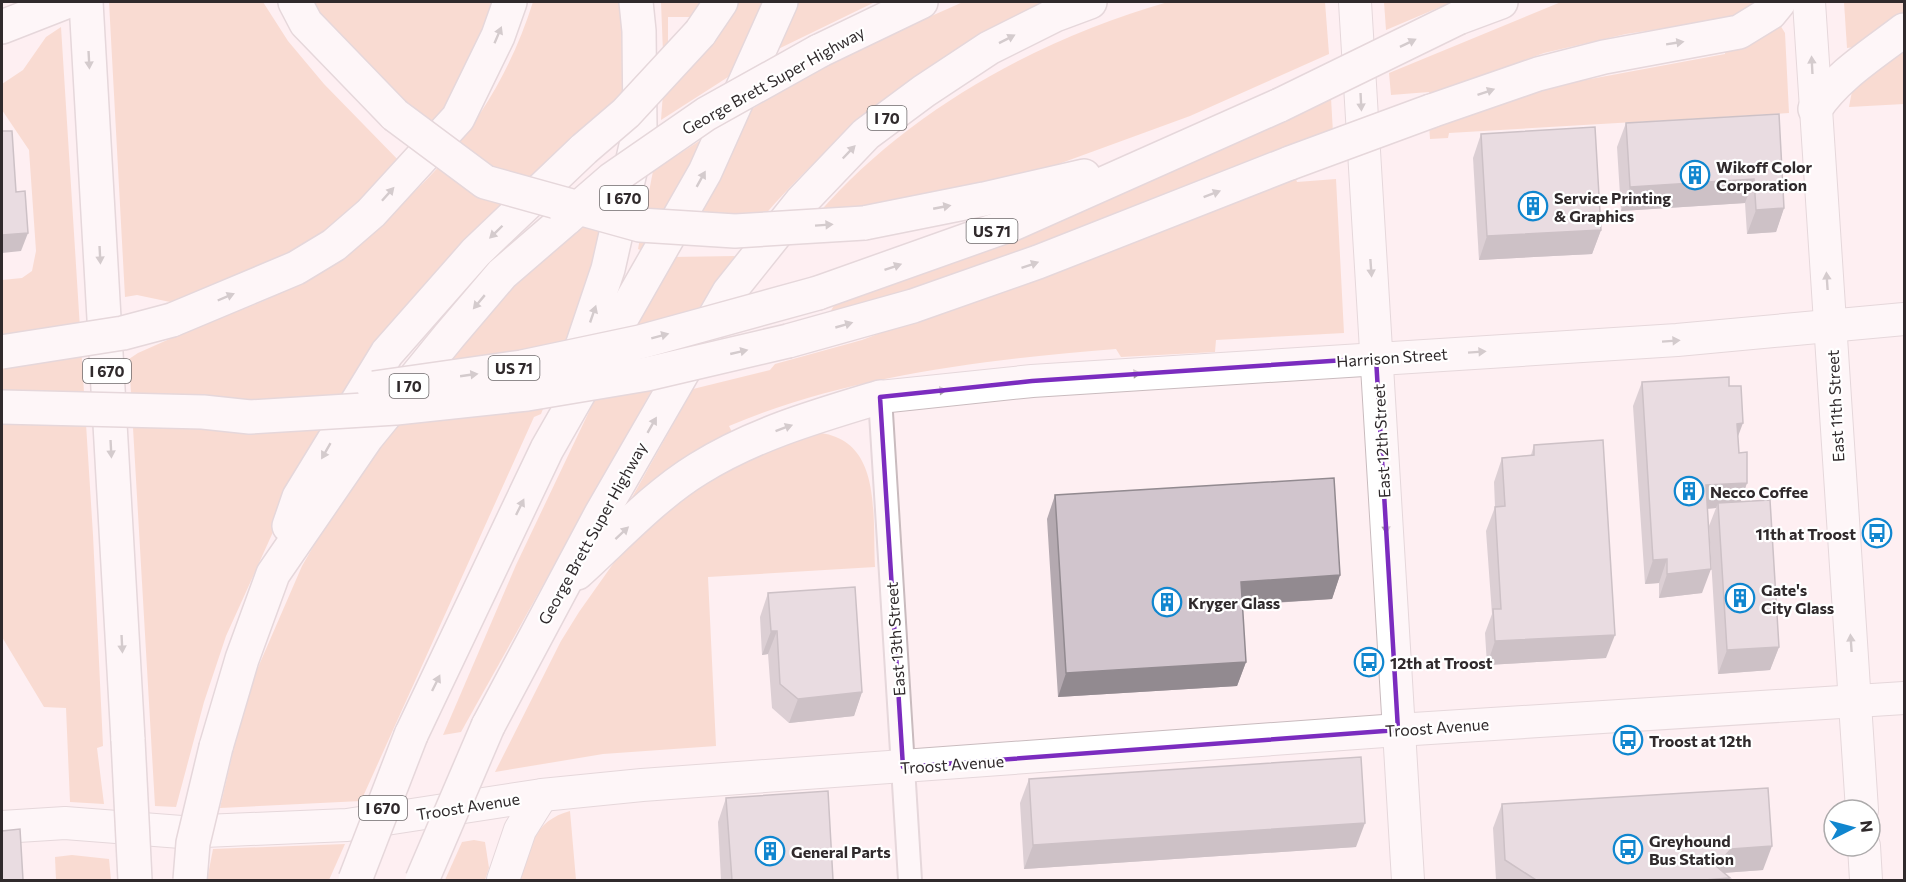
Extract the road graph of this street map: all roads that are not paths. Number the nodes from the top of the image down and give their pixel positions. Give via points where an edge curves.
1 (66, 2) edge
2 (86, 2) edge
3 (295, 2) edge
4 (510, 2) edge
5 (636, 2) edge
6 (721, 2) edge
7 (781, 2) edge
8 (921, 2) edge
9 (1090, 2) edge
10 (1355, 2) edge
11 (1501, 2) edge
12 (1779, 2) edge
13 (1809, 2) edge
14 (2, 27) edge
15 (1905, 30) edge
16 (1815, 109) junction
17 (1161, 158) junction
18 (1905, 319) edge
19 (1830, 326) junction
20 (2, 352) edge
21 (1376, 358) junction
22 (880, 397) junction
23 (2, 407) edge
24 (203, 412) junction
25 (547, 449) junction
26 (273, 574) junction
27 (562, 586) junction
28 (1905, 698) edge
29 (1856, 701) junction
30 (1398, 729) junction
31 (903, 767) junction
32 (542, 795) junction
33 (1861, 798) edge
34 (2, 827) edge
35 (1865, 858) edge
36 (135, 880) edge
37 (190, 880) edge
38 (355, 880) edge
39 (422, 880) edge
40 (503, 880) edge
41 (910, 880) edge
42 (1408, 880) edge
43 (1866, 880) edge

1 - 14 highway
2 -> 36 highway, I 670, bridge
3 -> 17 highway, bridge via 306,23 395,115 484,182 640,225 735,231 864,222
20 -> 4 highway, bridge via 123,333 172,320 296,268 334,245 371,213 458,118
25 -> 5 highway, I 670 via 608,269 640,128
6 -> 26 highway, bridge via 700,33 626,113 476,252 387,353 299,497
25 -> 7 highway via 705,172
8 -> 26 highway, George Brett Super Highway / I 70, bridge via 819,51 706,114 612,179 502,274 367,437
27 -> 9 highway, George Brett Super Highway / I 70 via 729,292 801,202 866,134 924,91 989,48
10 -> 21 street, East 12th Street
17 -> 11 highway, US 71, bridge via 1458,18
24 -> 12 highway, bridge via 261,416 396,408 527,394 647,374 788,341 913,306 1038,262 1290,164 1538,74 1604,57 1739,32 1756,24
16 -> 13 street, East 11th Street
15 - 16 highway via 1843,76 1826,91
19 -> 16 street, East 11th Street
24 -> 17 highway, US 71, bridge via 248,402 397,386 522,367 640,342 818,293 1015,223
18 - 19 street, Harrison Street
21 -> 19 street, Harrison Street via 1677,340
29 -> 19 street, East 11th Street
22 -> 21 street, Harrison Street via 1032,381
21 -> 30 street, East 12th Street
27 -> 22 highway via 696,470 777,430
22 - 31 street, East 13th Street
23 - 24 highway, US 71, bridge
38 -> 25 highway, I 670, bridge via 411,735
26 - 37 highway, George Brett Super Highway / I 70, bridge via 216,747 193,843
27 - 39 highway, George Brett Super Highway / I 70, bridge via 488,726
28 - 29 street, Troost Avenue
29 - 30 street, Troost Avenue
29 - 33 street, East 11th Street
30 - 31 street, Troost Avenue
30 - 42 street, East 12th Street
31 - 32 street, Troost Avenue
31 - 41 street, East 13th Street
32 - 34 street, Troost Avenue via 347,825 181,832 65,823
32 - 40 street via 520,830
35 - 43 street

